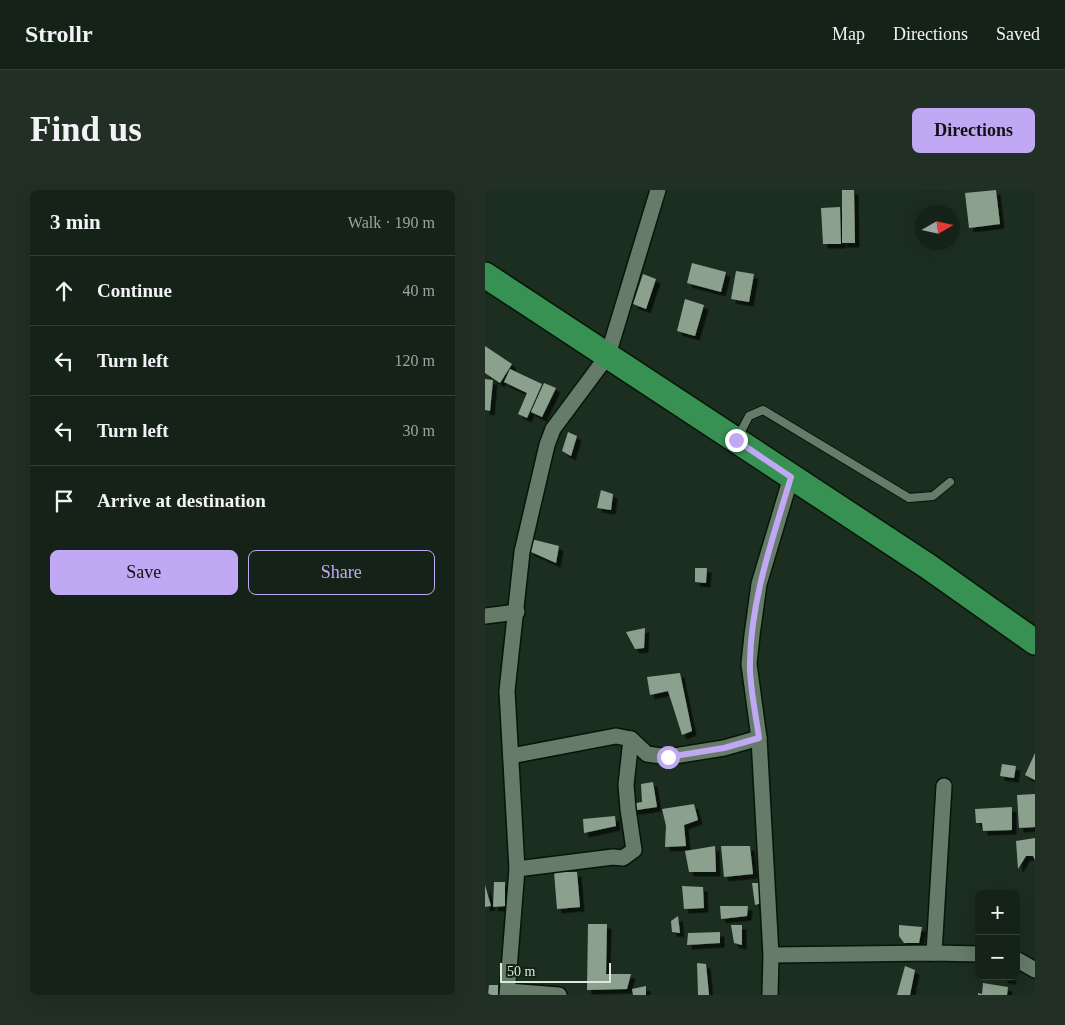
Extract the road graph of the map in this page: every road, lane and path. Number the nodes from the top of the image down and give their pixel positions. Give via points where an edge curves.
1 (658, 190) edge
2 (485, 275) edge
3 (608, 355) junction
4 (736, 440) junction
5 (791, 477) junction
6 (950, 482) dead end
7 (517, 612) junction
8 (485, 616) edge
9 (1035, 642) edge
10 (759, 738) junction
11 (631, 739) junction
12 (511, 756) junction
13 (944, 786) dead end
14 (517, 869) junction
15 (934, 953) junction
16 (975, 954) edge
17 (771, 955) junction
18 (1020, 961) edge
19 (1035, 970) edge
20 (508, 993) edge
21 (559, 995) edge
22 (770, 995) edge

1 - 3 street
2 - 3 main road
3 - 4 main road
3 - 7 street via 553,429 547,445 522,552
4 - 5 main road
4 - 6 lane via 749,416 763,410 909,498 933,496
5 - 9 main road via 929,567
5 - 10 street via 759,584 752,635 749,664
7 - 8 street
7 - 12 street via 507,691
10 - 11 street via 724,748 668,757 647,754
10 - 17 street
11 - 12 street via 616,736
11 - 14 street via 626,785 634,850 623,858
12 - 14 street
13 - 15 street
14 - 20 street
15 - 16 street
15 - 17 street
17 - 22 street
18 - 19 street
20 - 21 street

